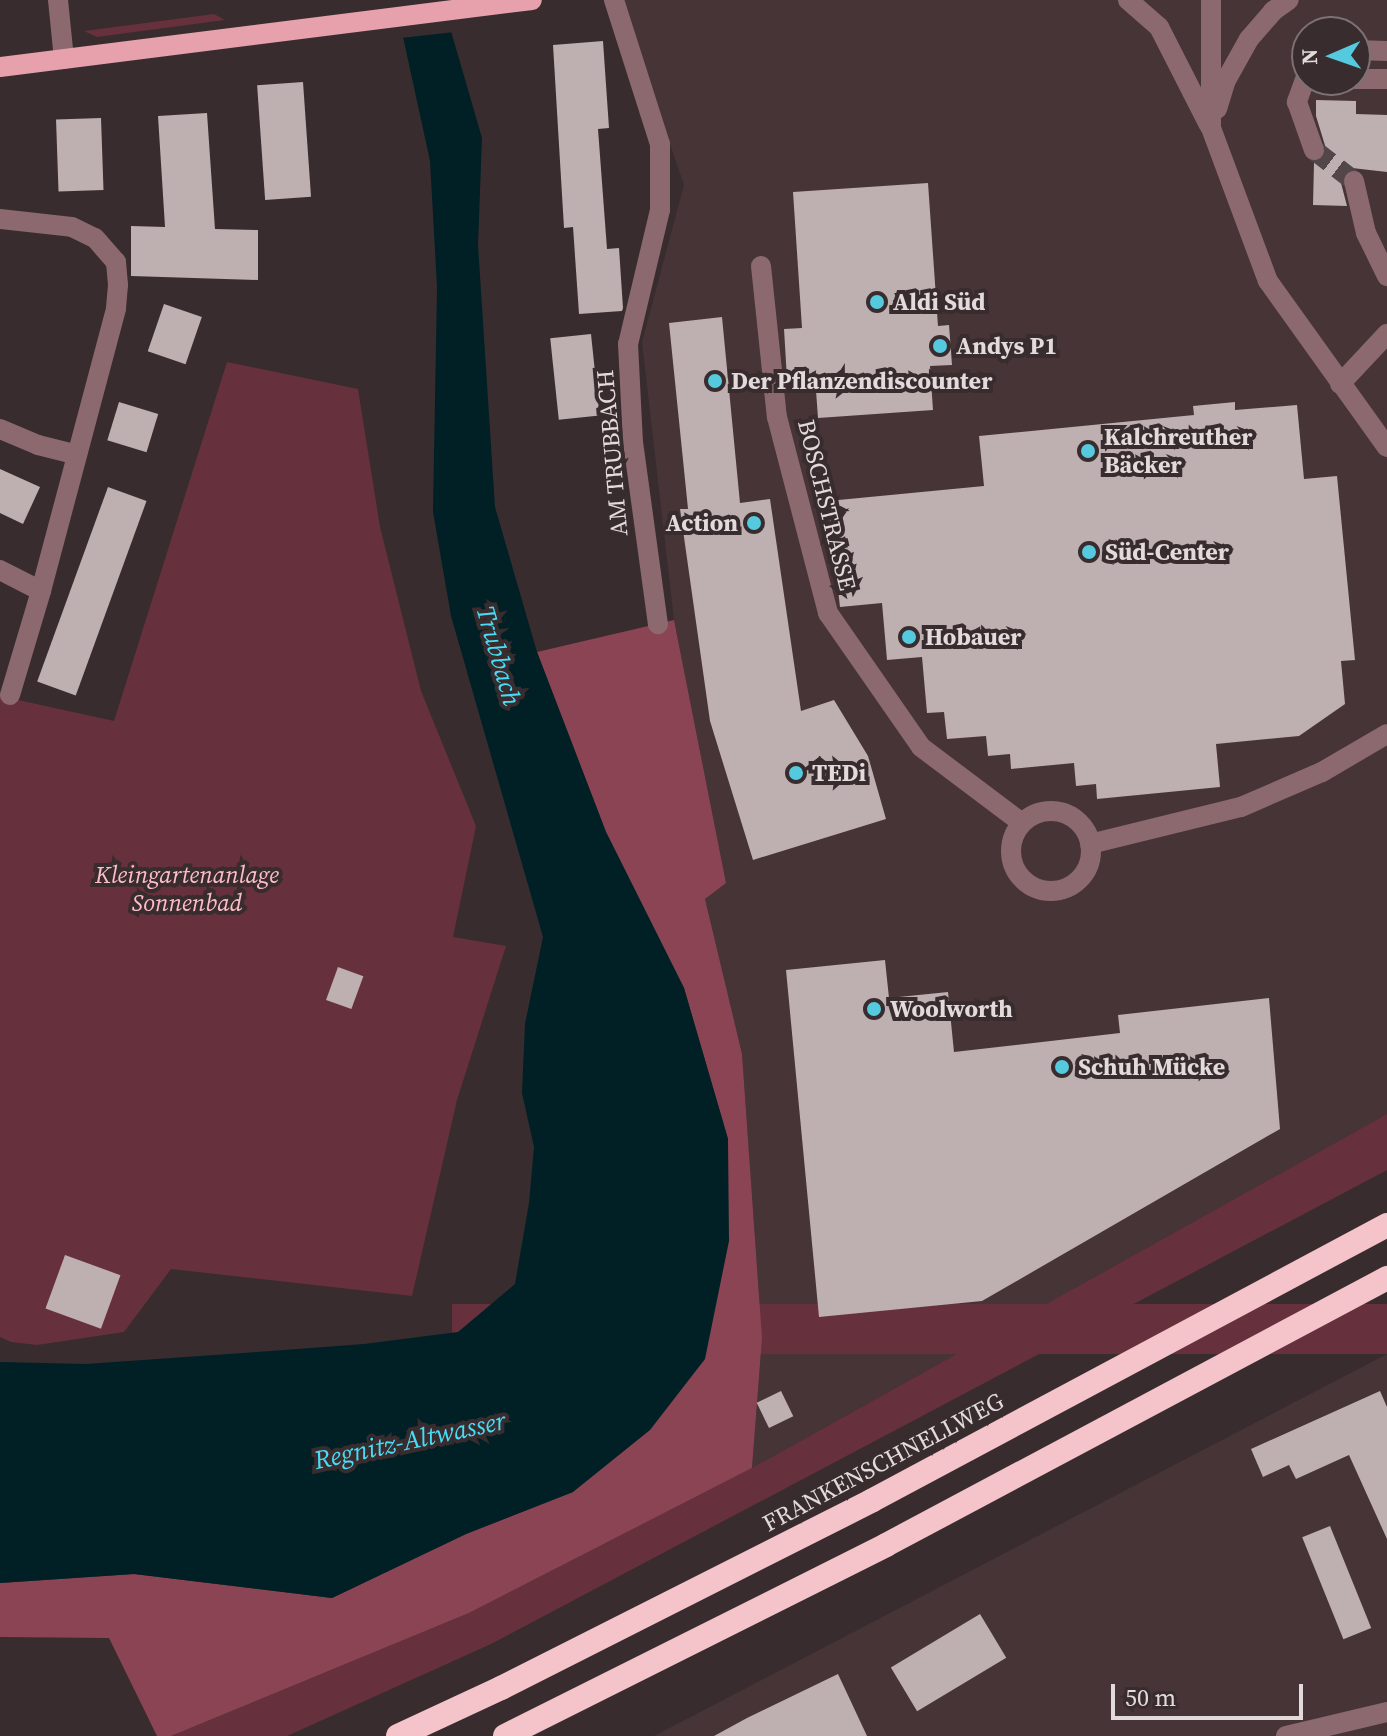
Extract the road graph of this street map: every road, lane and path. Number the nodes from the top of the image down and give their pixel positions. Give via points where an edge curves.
1 (58, 0) edge
2 (532, 0) edge
3 (614, 0) edge
4 (1128, 0) edge
5 (1211, 0) edge
6 (1289, 0) edge
7 (64, 59) junction
8 (0, 67) edge
9 (1299, 96) edge
10 (1211, 128) junction
11 (1314, 150) tunnel mouth
12 (1354, 181) tunnel mouth
13 (0, 219) edge
14 (761, 266) dead end
15 (1387, 276) edge
16 (1387, 334) edge
17 (1340, 384) junction
18 (0, 429) edge
19 (1387, 447) edge
20 (75, 454) junction
21 (0, 570) edge
22 (41, 591) junction
23 (658, 624) dead end
24 (10, 695) dead end
25 (1387, 734) edge
26 (1022, 823) junction
27 (1090, 844) junction
28 (1387, 1225) edge
29 (1387, 1278) edge
30 (1387, 1712) edge
31 (398, 1736) edge
32 (505, 1736) edge
33 (1286, 1736) edge

1 - 7 street
2 - 7 main road
3 - 23 street, AM TRUBBACH via 660,144 660,210 628,344 633,442
4 - 10 street via 1159,27
5 - 10 street
6 - 10 street via 1249,39 1225,82
7 - 8 main road
9 - 11 street
10 - 17 street via 1268,281
12 - 15 street via 1366,233
13 - 20 street via 72,227 95,238 116,262 116,309
14 - 26 street, BOSCHSTRASSE via 777,417 828,613 921,747
16 - 17 street
17 - 19 street
18 - 20 street
20 - 22 street
21 - 22 street
22 - 24 street
25 - 27 street via 1322,772 1241,807
26 - 27 street via 1032,815 1056,811 1079,822
26 - 27 street via 1013,837 1011,860 1016,873 1038,890 1052,892 1078,881 1087,870
28 - 31 highway, FRANKENSCHNELLWEG via 871,1501
29 - 32 highway via 886,1545
30 - 33 street

